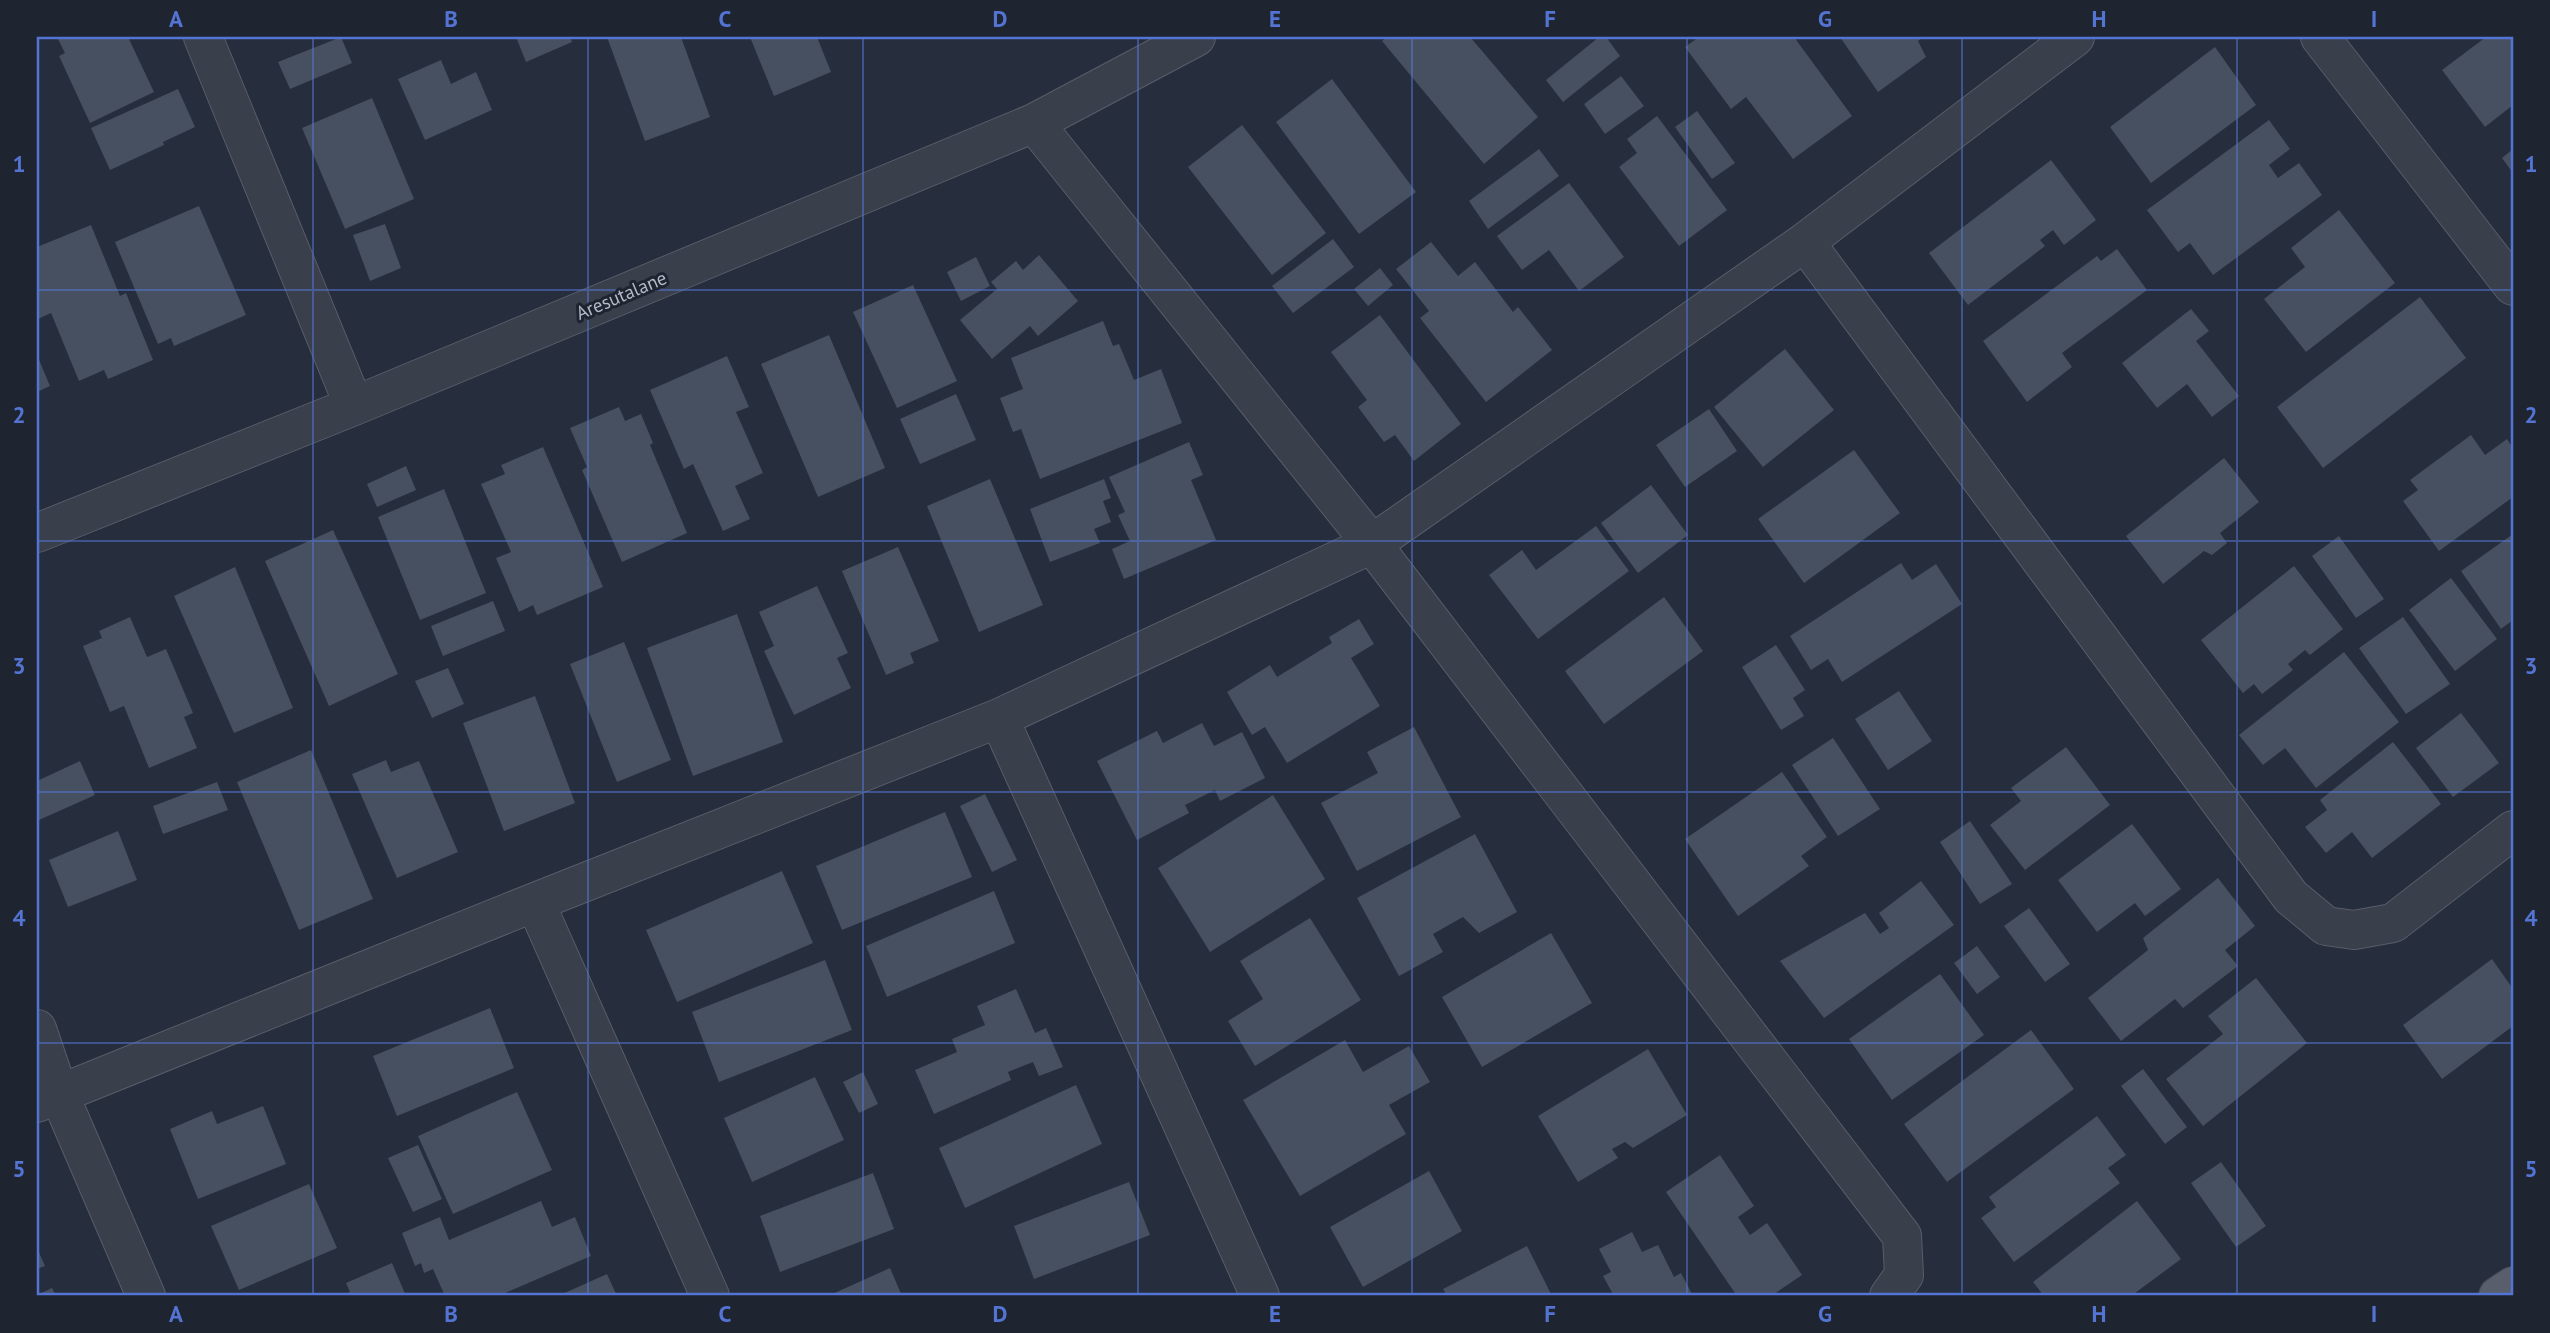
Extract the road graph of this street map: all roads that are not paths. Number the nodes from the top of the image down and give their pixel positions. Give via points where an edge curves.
1 (203, 37) edge
2 (1196, 37) edge
3 (2075, 37) edge
4 (2320, 37) edge
5 (1034, 123) junction
6 (1805, 242) junction
7 (2513, 286) edge
8 (354, 406) junction
9 (37, 533) edge
10 (1372, 544) junction
11 (999, 718) junction
12 (2513, 830) edge
13 (535, 901) junction
14 (37, 1030) edge
15 (48, 1099) edge
16 (2513, 1286) edge
17 (146, 1296) edge
18 (710, 1296) edge
19 (1260, 1296) edge
20 (1889, 1296) edge
21 (2498, 1296) edge

1 - 8 street
2 - 5 street, Aresutalane
3 - 6 street
4 - 7 street
5 - 8 street, Aresutalane
5 - 10 street
6 - 10 street
6 - 12 street via 2291,897 2326,926 2354,930 2393,923
8 - 9 street, Aresutalane
10 - 11 street
10 - 20 street via 1902,1236 1904,1275
11 - 13 street
11 - 19 street
13 - 15 street
13 - 18 street
14 - 15 street
15 - 17 street
16 - 21 main road

